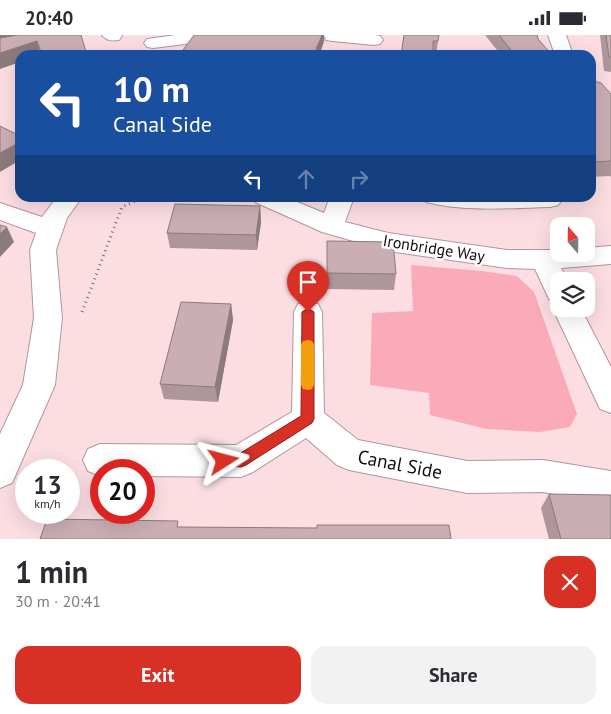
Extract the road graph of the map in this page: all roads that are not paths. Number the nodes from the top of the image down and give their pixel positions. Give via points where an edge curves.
1 (558, 35) edge
2 (332, 36) edge
3 (230, 38) edge
4 (372, 43) edge
5 (152, 44) edge
6 (562, 50) edge
7 (66, 202) edge
8 (275, 202) edge
9 (340, 202) edge
10 (0, 211) edge
11 (330, 226) junction
12 (51, 229) junction
13 (611, 255) edge
14 (544, 260) junction
15 (550, 273) edge
16 (308, 312) dead end
17 (571, 317) edge
18 (611, 399) edge
19 (308, 419) junction
20 (5, 452) edge
21 (155, 460) edge
22 (611, 488) edge

1 - 6 street
2 - 4 street
3 - 5 street via 210,36
7 - 12 street
8 - 11 street, Ironbridge Way
9 - 11 street
10 - 12 street
11 - 14 street, Ironbridge Way via 388,242 507,259
12 - 20 street via 43,250 48,318 39,385
13 - 14 street, Ironbridge Way
14 - 15 street
16 - 19 street
17 - 18 street
19 - 21 street via 241,461
19 - 22 street, Canal Side via 348,454 467,477 543,476

